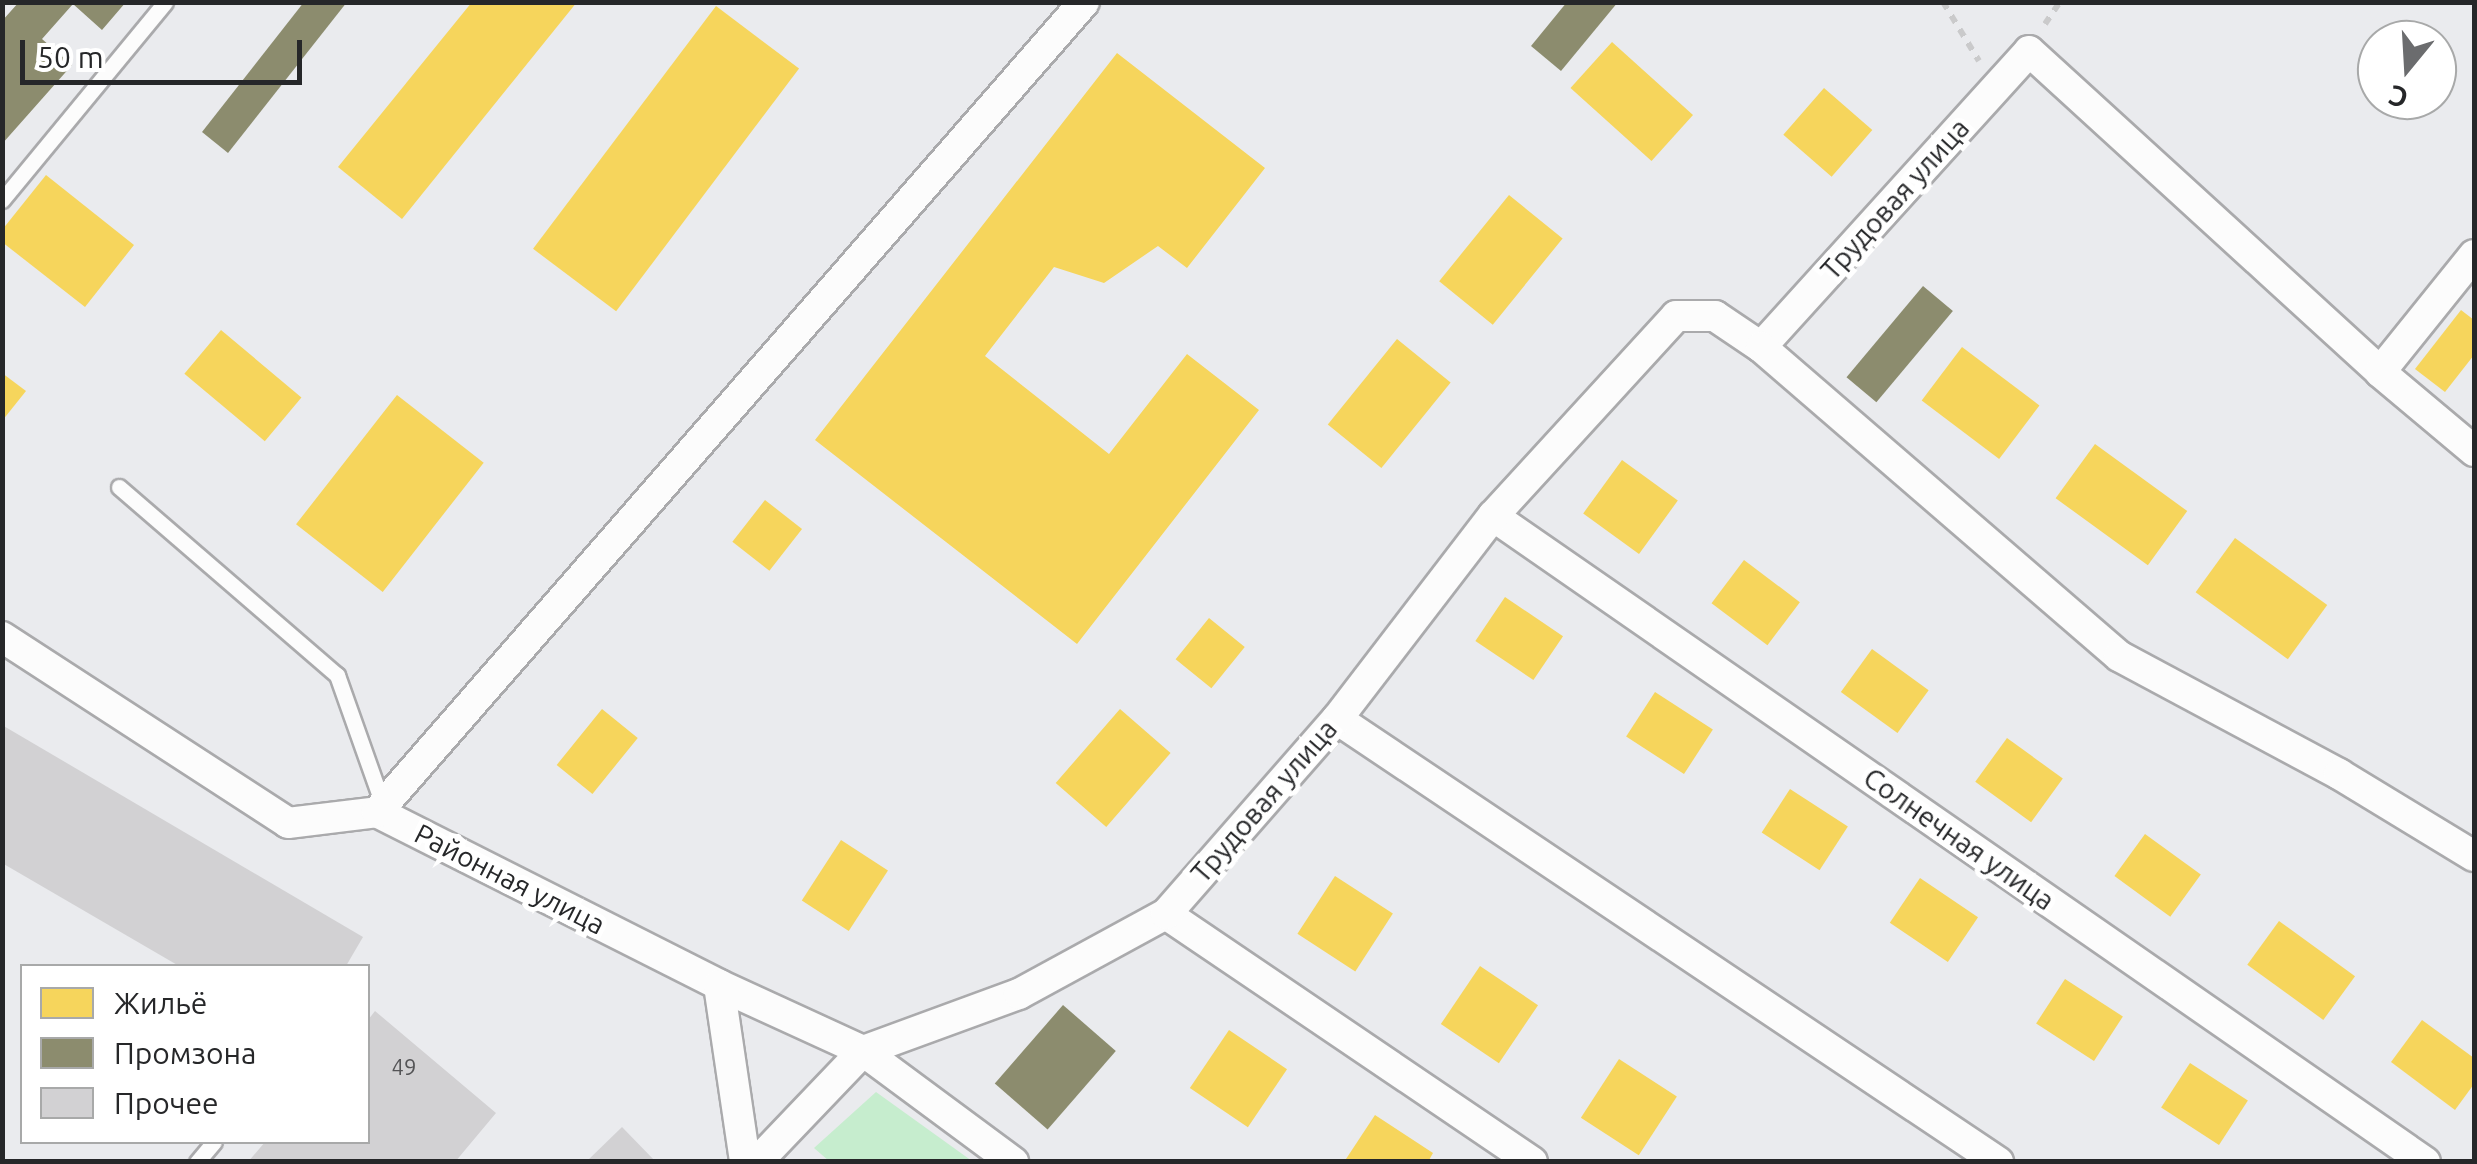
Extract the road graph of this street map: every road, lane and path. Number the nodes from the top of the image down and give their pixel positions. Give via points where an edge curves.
1 (165, 2) edge
2 (1084, 2) edge
3 (1943, 2) edge
4 (1996, 88) junction
5 (2, 200) edge
6 (2474, 255) edge
7 (1760, 347) junction
8 (2380, 372) junction
9 (2474, 450) edge
10 (119, 488) dead end
11 (1493, 516) junction
12 (2, 637) edge
13 (1337, 719) junction
14 (380, 808) junction
15 (2474, 856) edge
16 (1166, 914) junction
17 (719, 985) junction
18 (862, 1051) junction
19 (745, 1162) edge
20 (757, 1162) edge
21 (1013, 1162) edge
22 (1532, 1162) edge
23 (1998, 1162) edge
24 (2425, 1162) edge

1 - 5 lane
2 - 14 street
3 - 4 path
4 - 7 street, Трудовая улица
4 - 8 street, Трудовая улица via 2028,51
6 - 8 street
7 - 11 street, Трудовая улица via 1715,316 1676,316
7 - 15 street via 2120,656
8 - 9 street
10 - 14 lane via 337,675
11 - 13 street, Трудовая улица
11 - 24 street, Солнечная улица
12 - 14 street via 288,822
13 - 16 street, Трудовая улица
13 - 23 street
14 - 17 street, Районная улица
16 - 18 street, Трудовая улица via 1019,994
16 - 22 street
17 - 18 street, Районная улица
17 - 19 street
18 - 20 street, Трудовая улица
18 - 21 street, Районная улица

